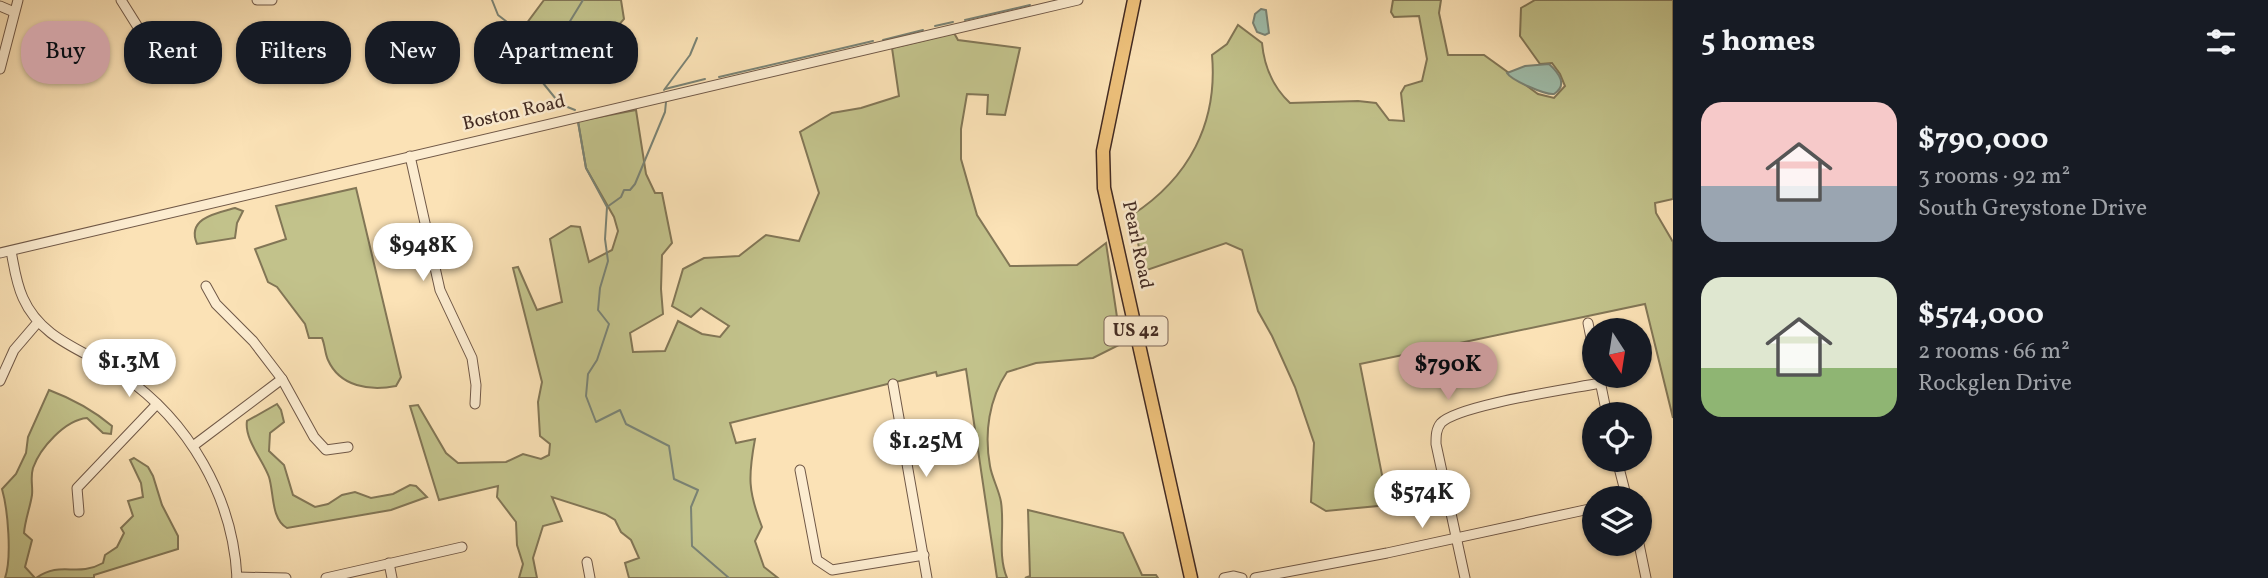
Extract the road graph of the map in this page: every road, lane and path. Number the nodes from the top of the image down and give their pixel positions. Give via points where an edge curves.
1 (18, 0) edge
2 (121, 0) edge
3 (257, 0) edge
4 (272, 0) edge
5 (1078, 0) edge
6 (1134, 0) edge
7 (0, 6) edge
8 (14, 12) junction
9 (134, 21) edge
10 (0, 69) edge
11 (410, 156) junction
12 (11, 251) junction
13 (0, 253) edge
14 (206, 286) dead end
15 (38, 322) junction
16 (282, 379) junction
17 (0, 381) edge
18 (1582, 383) edge
19 (893, 384) dead end
20 (157, 404) junction
21 (475, 404) dead end
22 (192, 446) junction
23 (348, 447) dead end
24 (800, 470) dead end
25 (1582, 511) edge
26 (79, 512) dead end
27 (1456, 537) junction
28 (461, 547) dead end
29 (924, 555) junction
30 (1641, 556) edge
31 (587, 562) dead end
32 (389, 563) junction
33 (237, 578) edge
34 (286, 578) edge
35 (326, 578) edge
36 (392, 578) edge
37 (590, 578) edge
38 (927, 578) edge
39 (1191, 578) edge
40 (1224, 578) edge
41 (1242, 578) edge
42 (1255, 578) edge
43 (1465, 578) edge
44 (1646, 578) edge

1 - 8 street
2 - 9 street
3 - 4 street
5 - 11 street, Boston Road
6 - 39 main road, Pearl Road / US 42 via 1103,151 1104,188
7 - 8 street
8 - 10 street
11 - 12 street, Boston Road
11 - 21 street via 440,290 472,358
12 - 13 street, Boston Road
12 - 15 street via 22,296
14 - 16 street via 216,304
15 - 17 street via 14,350
15 - 20 street
16 - 22 street
16 - 23 street via 326,450
18 - 27 street via 1495,403 1439,425 1436,443
19 - 29 street
20 - 22 street
20 - 26 street via 77,488
22 - 33 street via 225,512
24 - 29 street via 817,560 832,570
25 - 27 street
27 - 42 street
27 - 43 street
28 - 32 street
29 - 38 street
30 - 44 street
31 - 37 street
32 - 35 street
32 - 36 street
33 - 34 street
40 - 41 street

